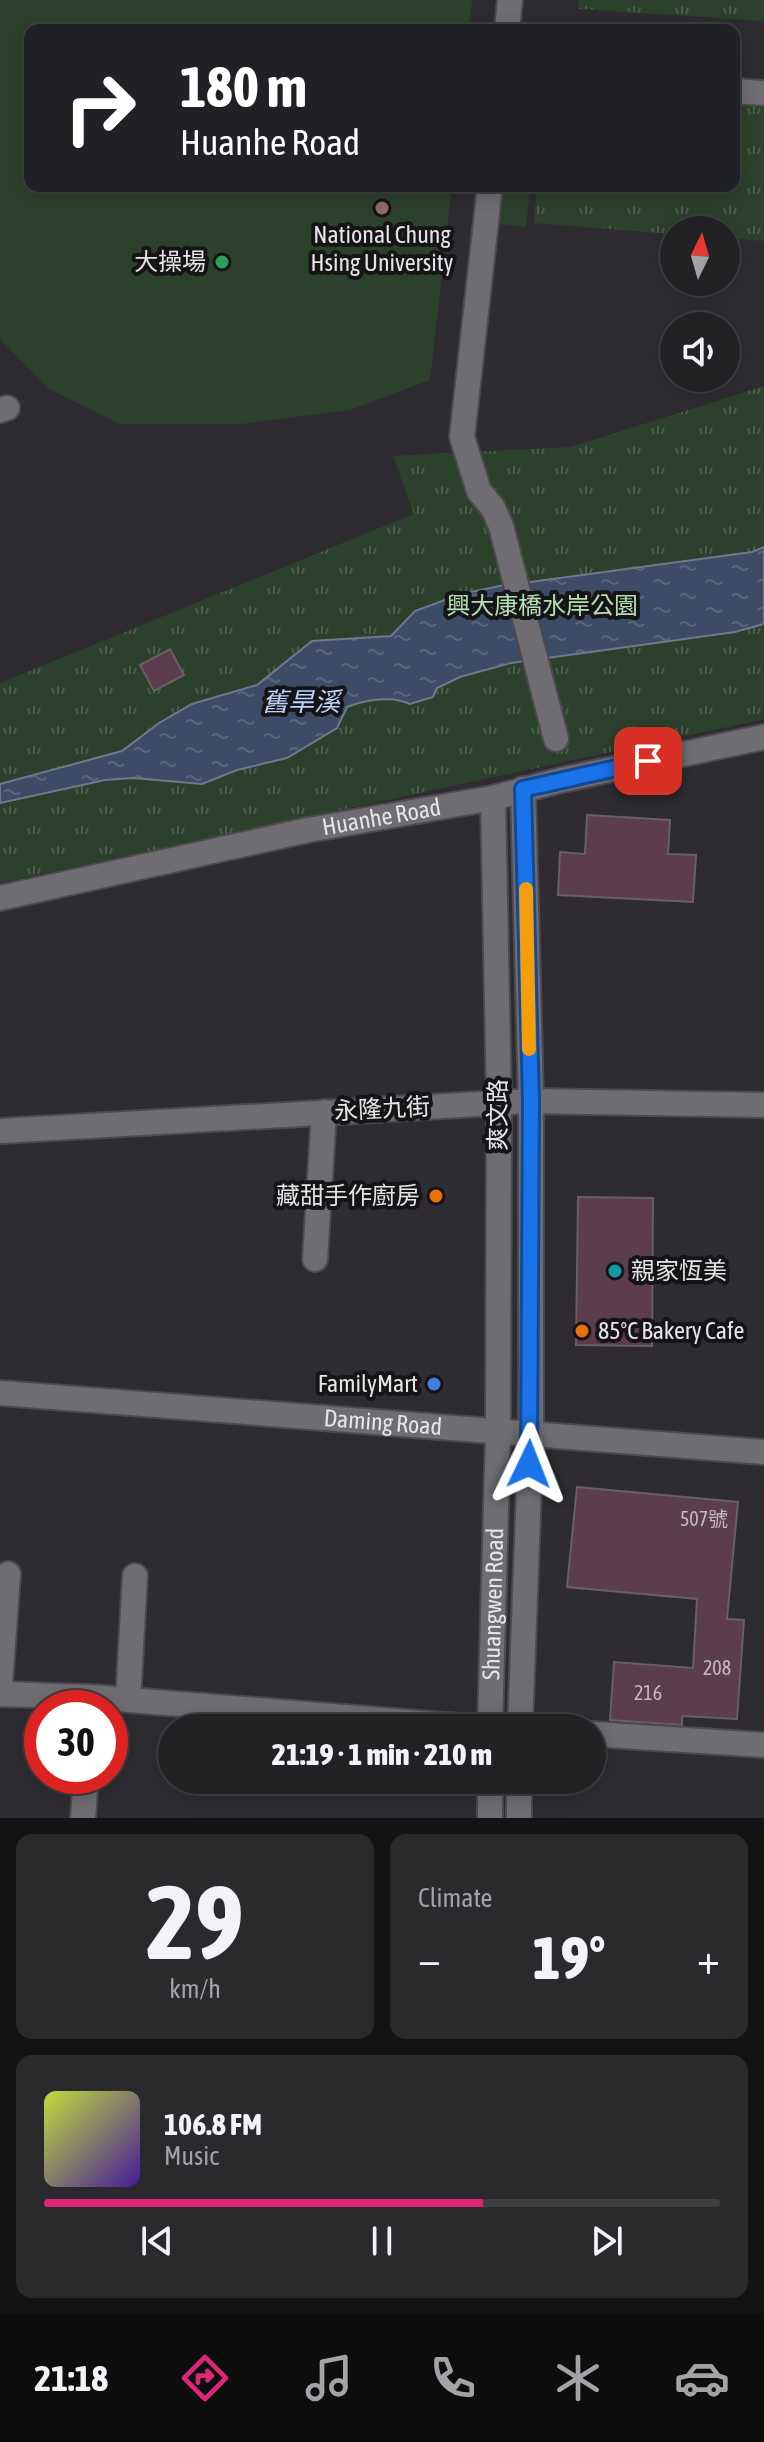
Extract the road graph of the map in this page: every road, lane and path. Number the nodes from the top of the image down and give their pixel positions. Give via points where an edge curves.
1 (510, 0) edge
2 (508, 24) edge
3 (740, 91) edge
4 (764, 93) edge
5 (489, 192) edge
6 (764, 737) edge
7 (556, 739) dead end
8 (523, 789) junction
9 (493, 798) junction
10 (0, 898) edge
11 (531, 1101) junction
12 (499, 1103) junction
13 (764, 1105) edge
14 (324, 1112) junction
15 (0, 1131) edge
16 (315, 1259) dead end
17 (0, 1393) edge
18 (498, 1432) junction
19 (531, 1434) junction
20 (764, 1452) edge
21 (8, 1574) dead end
22 (135, 1576) dead end
23 (0, 1685) edge
24 (0, 1694) edge
25 (24, 1696) edge
26 (128, 1700) joint
27 (306, 1714) edge
28 (490, 1714) edge
29 (521, 1714) edge
30 (606, 1735) edge
31 (764, 1745) edge
32 (85, 1794) edge
33 (490, 1794) edge
34 (519, 1794) edge
35 (83, 1818) edge
36 (490, 1818) edge
37 (519, 1818) edge

1 - 2 street
3 - 4 street
5 - 7 street via 462,437 479,491 501,526
6 - 8 street, Huanhe Road
8 - 9 street, Huanhe Road
8 - 11 street, 爽文路
9 - 10 street, Huanhe Road via 308,830
9 - 12 street, 爽文路
11 - 12 street, 永隆九街
11 - 13 street, 永隆九街
11 - 19 street, 爽文路
12 - 14 street, 永隆九街
12 - 18 street, 爽文路
14 - 15 street, 永隆九街
14 - 16 street
17 - 18 street, Daming Road
18 - 19 street, Daming Road
18 - 28 street, Shuangwen Road
19 - 20 street, Daming Road
19 - 29 street, Shuangwen Road
21 - 23 street
22 - 26 street
24 - 25 street
26 - 27 street
30 - 31 street
32 - 35 street
33 - 36 street
34 - 37 street

